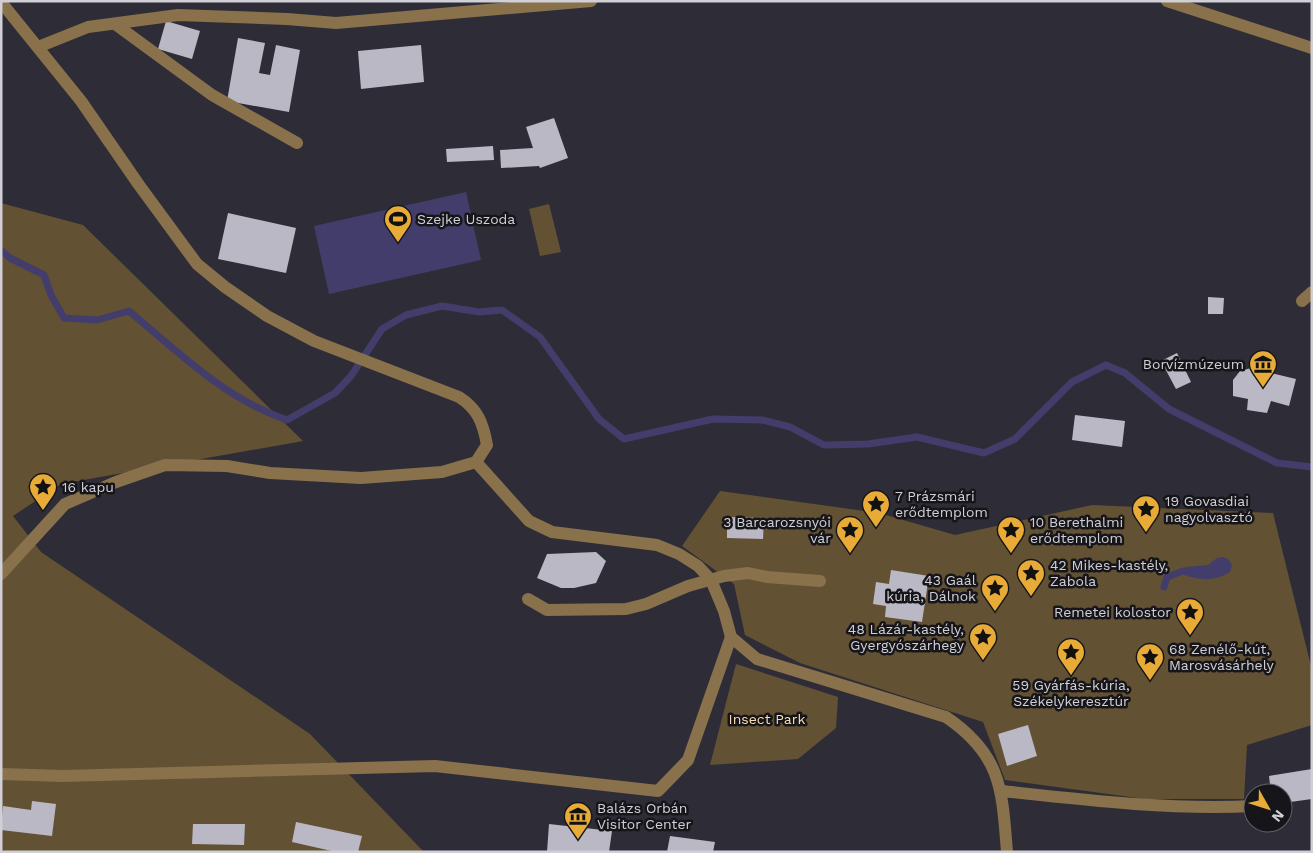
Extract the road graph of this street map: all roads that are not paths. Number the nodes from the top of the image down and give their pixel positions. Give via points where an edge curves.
1 (591, 1) edge
2 (1167, 1) edge
3 (1, 2) edge
4 (115, 24) junction
5 (38, 47) junction
6 (1312, 48) edge
7 (297, 143) dead end
8 (476, 462) junction
9 (1, 574) edge
10 (711, 580) junction
11 (820, 581) dead end
12 (528, 599) dead end
13 (731, 637) junction
14 (1, 774) edge
15 (1002, 791) junction
16 (1243, 806) edge
17 (1007, 852) edge

1 - 4 lane via 336,23 178,15
2 - 6 lane
3 - 5 lane
4 - 5 lane via 88,27
4 - 7 lane via 212,95
5 - 8 lane via 81,101 197,264 267,316 314,341 468,402 480,418 486,444
8 - 9 lane via 442,472 361,478 227,466 165,465 65,504
8 - 10 lane via 529,521 552,532 657,545 698,566
10 - 11 lane via 748,573
10 - 12 lane via 626,609 547,610
10 - 13 lane
13 - 14 lane via 688,760 658,790 434,766 63,776
13 - 15 lane via 757,659 946,717 966,730 988,756
15 - 16 lane via 1094,801 1207,808
15 - 17 lane

